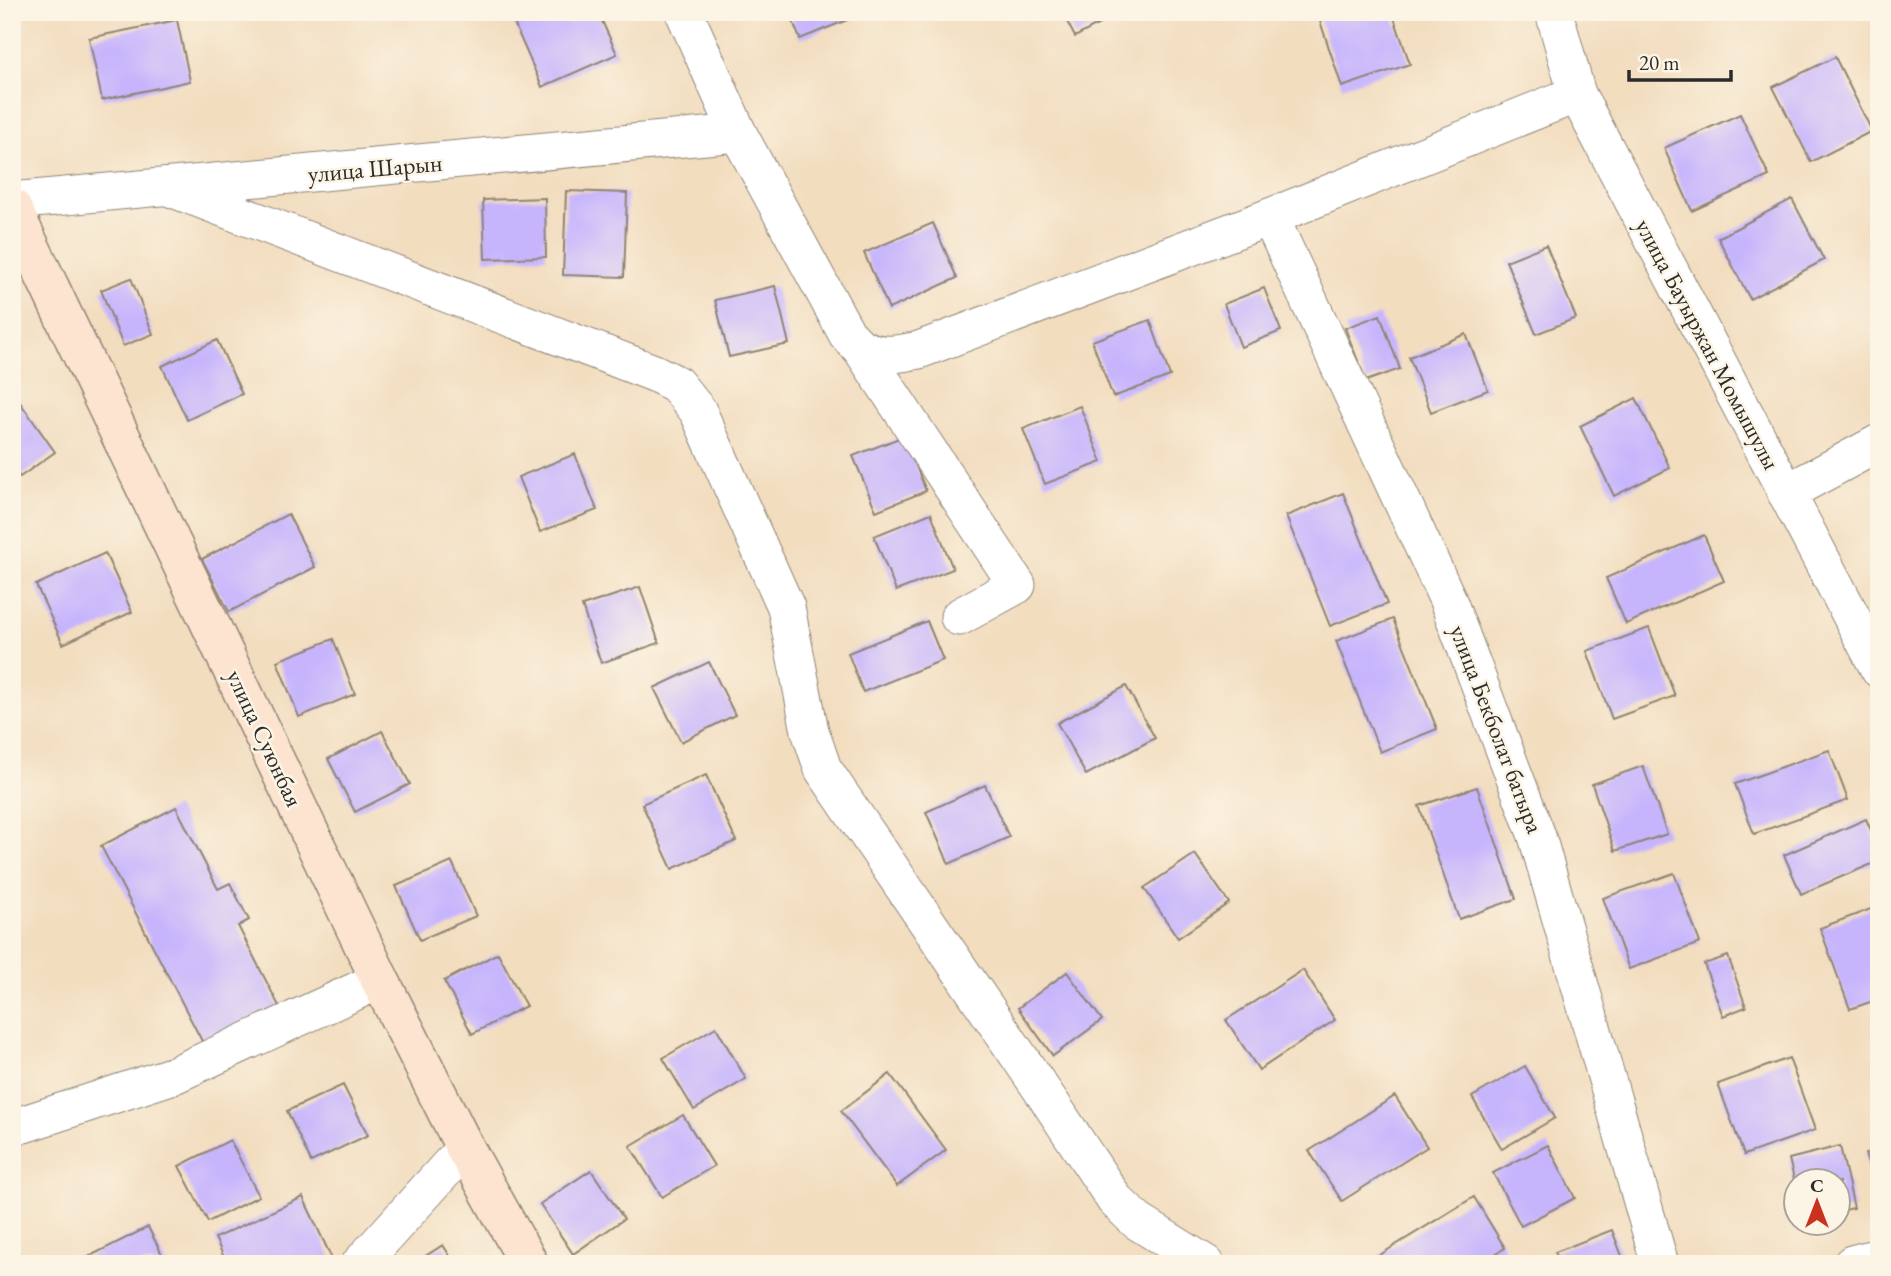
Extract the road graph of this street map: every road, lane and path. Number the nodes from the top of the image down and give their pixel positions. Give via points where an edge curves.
1 (684, 12) edge
2 (1554, 12) edge
3 (1577, 94) junction
4 (738, 133) junction
5 (168, 187) junction
6 (12, 201) edge
7 (12, 208) edge
8 (1270, 217) junction
9 (860, 347) junction
10 (1879, 443) edge
11 (1786, 493) junction
12 (959, 617) dead end
13 (1879, 669) edge
14 (380, 980) junction
15 (24, 1124) dead end
16 (466, 1148) junction
17 (1879, 1257) edge
18 (360, 1264) edge
19 (529, 1264) edge
20 (1206, 1264) edge
21 (1660, 1264) edge
22 (1852, 1264) edge

1 - 4 street
2 - 3 street, улица Бауыржан Момышулы
3 - 8 street
3 - 11 street, улица Бауыржан Момышулы
4 - 5 street, улица Шарын
4 - 9 street via 847,334
5 - 6 street, улица Шарын
5 - 20 street via 676,384 698,411 786,607 810,731 823,769 1115,1200 1137,1221
7 - 14 main road, улица Суюнбая
8 - 9 street via 919,350 878,354
8 - 21 street, улица Бекболат батыра via 1447,598 1537,835
9 - 12 street via 1017,585
10 - 11 street
11 - 13 street, улица Бауыржан Момышулы
14 - 15 street via 173,1075
14 - 16 main road, улица Суюнбая
16 - 18 street
16 - 19 main road, улица Суюнбая
17 - 22 street

